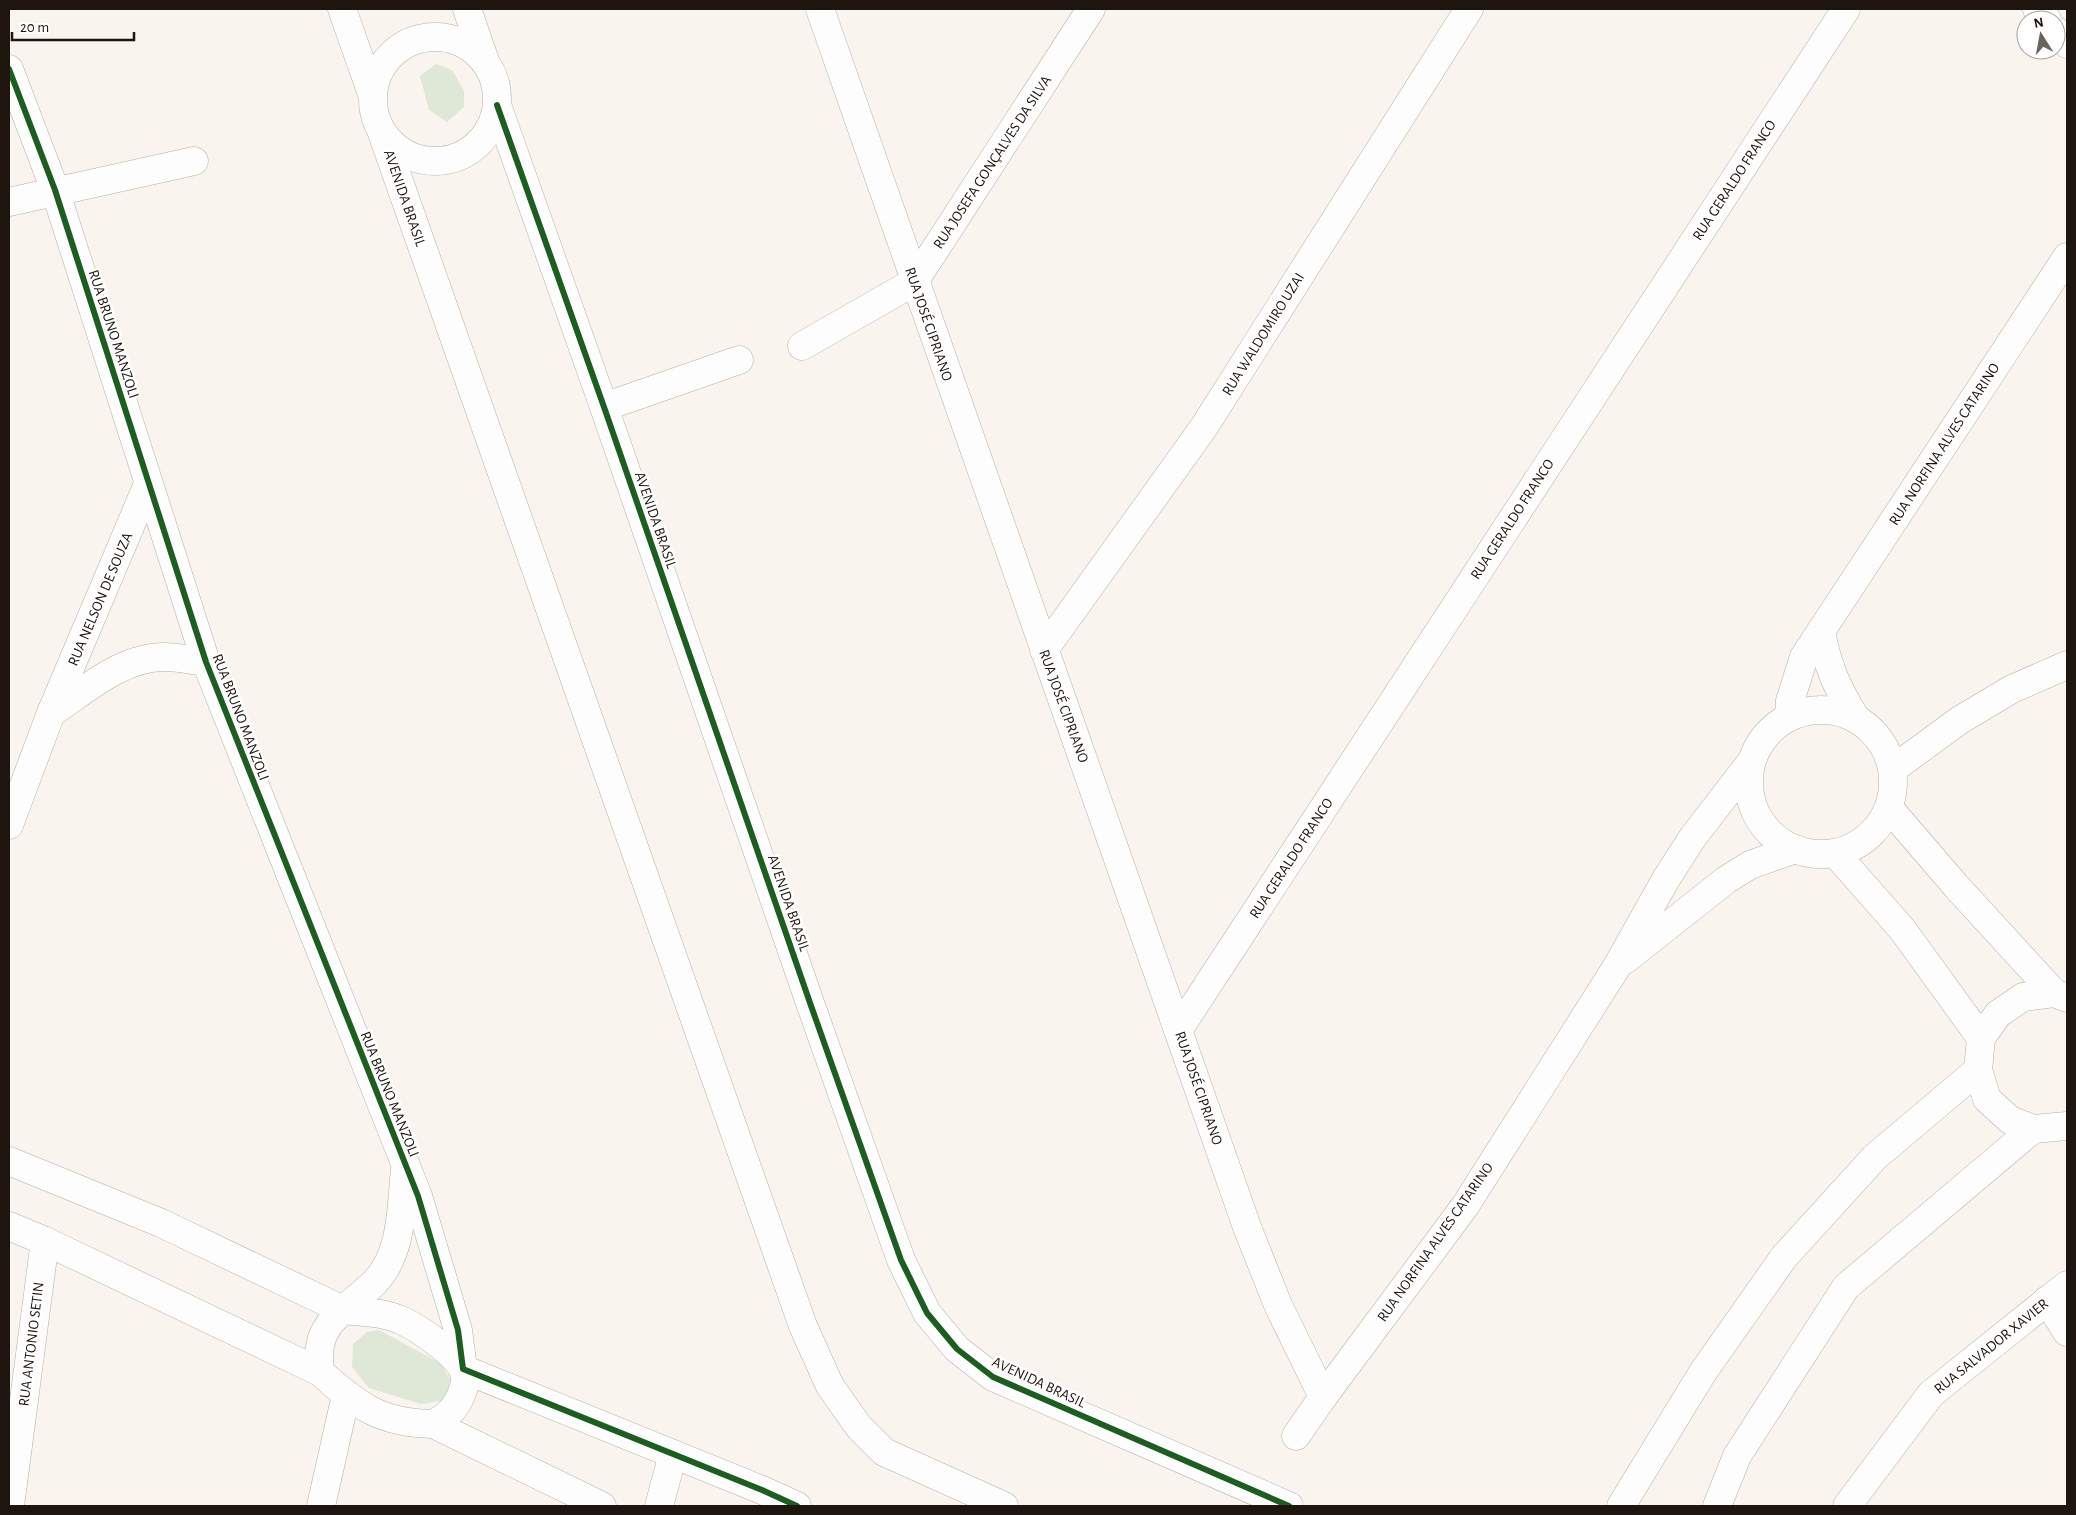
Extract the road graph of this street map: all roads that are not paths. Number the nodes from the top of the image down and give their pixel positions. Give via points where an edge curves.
1 (342, 9) edge
2 (467, 9) edge
3 (820, 9) edge
4 (1091, 9) edge
5 (1470, 9) edge
6 (1846, 9) edge
7 (484, 61) junction
8 (9, 69) edge
9 (372, 94) junction
10 (497, 105) junction
11 (382, 133) junction
12 (194, 161) dead end
13 (55, 190) junction
14 (9, 202) edge
15 (2067, 257) edge
16 (914, 282) junction
17 (802, 346) dead end
18 (739, 360) dead end
19 (604, 407) junction
20 (148, 484) junction
21 (1821, 631) junction
22 (1044, 650) junction
23 (206, 662) junction
24 (2067, 666) edge
25 (51, 713) junction
26 (1789, 717) junction
27 (1855, 717) junction
28 (1751, 762) junction
29 (1893, 769) junction
30 (1889, 808) junction
31 (9, 825) edge
32 (1795, 849) junction
33 (1835, 852) junction
34 (1616, 968) junction
35 (2061, 995) edge
36 (1179, 1029) junction
37 (1981, 1038) junction
38 (1978, 1070) junction
39 (2067, 1126) edge
40 (2033, 1129) junction
41 (9, 1161) edge
42 (405, 1165) junction
43 (9, 1226) edge
44 (45, 1240) junction
45 (2057, 1292) edge
46 (343, 1310) junction
47 (2067, 1332) edge
48 (463, 1369) junction
49 (320, 1372) junction
50 (346, 1395) junction
51 (1323, 1397) junction
52 (434, 1424) junction
53 (1296, 1436) dead end
54 (673, 1454) junction
55 (10, 1506) edge
56 (321, 1506) edge
57 (602, 1506) edge
58 (659, 1506) edge
59 (797, 1506) edge
60 (1004, 1506) edge
61 (1289, 1506) edge
62 (1621, 1506) edge
63 (1717, 1506) edge
64 (1846, 1506) edge

1 - 9 street
2 - 7 street
3 - 16 street, RUA JOSÉ CIPRIANO
4 - 16 street, RUA JOSEFA GONÇALVES DA SILVA
5 - 22 street, RUA WALDOMIRO UZAI via 1204,427
6 - 36 street, RUA GERALDO FRANCO
7 - 9 street via 465,44 444,37 424,37 404,45 388,57 377,75
7 - 10 street via 493,74
8 - 13 street, RUA BRUNO MANZOLI
9 - 11 street via 374,114
10 - 11 street via 496,116 487,135 472,150 454,159 434,162 414,158 396,148
10 - 19 street, AVENIDA BRASIL
11 - 60 street, AVENIDA BRASIL via 803,1326 826,1378 859,1427 884,1452
12 - 13 street
13 - 14 street
13 - 20 street, RUA BRUNO MANZOLI
15 - 21 street, RUA NORFINA ALVES CATARINO
16 - 17 street, RUA JOSEFA GONÇALVES DA SILVA
16 - 22 street, RUA JOSÉ CIPRIANO
18 - 19 street
19 - 61 street, AVENIDA BRASIL via 898,1251 926,1313 956,1349 994,1377
20 - 23 street, RUA BRUNO MANZOLI
20 - 25 street, RUA NELSON DE SOUZA
21 - 26 street, RUA NORFINA ALVES CATARINO via 1801,664 1790,701
21 - 27 street via 1833,678
22 - 36 street, RUA JOSÉ CIPRIANO
23 - 25 street, RUA NELSON DE SOUZA via 163,657 133,662
23 - 42 street, RUA BRUNO MANZOLI
24 - 29 street via 2012,689 1960,720
25 - 31 street, RUA NELSON DE SOUZA
26 - 27 street via 1811,710 1833,710
26 - 28 street via 1760,742
27 - 29 street via 1873,730 1886,748
28 - 32 street via 1748,783 1752,805 1761,824 1776,839
28 - 34 street, RUA NORFINA ALVES CATARINO via 1693,837 1643,916
29 - 30 street via 1894,789
30 - 33 street via 1868,837
30 - 35 street via 1956,886
32 - 33 street via 1815,854
32 - 34 street, RUA NORFINA ALVES CATARINO via 1750,865 1726,880
33 - 37 street via 1902,929
34 - 51 street, RUA NORFINA ALVES CATARINO via 1465,1206
35 - 37 street via 2023,997 1998,1014
36 - 51 street, RUA JOSÉ CIPRIANO via 1250,1235 1278,1305
37 - 38 street
38 - 40 street via 1986,1099 2010,1120
38 - 62 street via 1875,1157 1784,1257 1703,1372
39 - 40 street
40 - 63 street via 1846,1287 1737,1456
41 - 46 street via 161,1223
42 - 46 street, RUA BRUNO MANZOLI via 399,1233 391,1257 376,1281
42 - 48 street, RUA BRUNO MANZOLI via 418,1196 458,1330
43 - 44 street
44 - 49 street
44 - 55 street, RUA ANTONIO SETIN
45 - 47 street
45 - 64 street, RUA SALVADOR XAVIER via 1931,1394
46 - 48 street via 376,1313 402,1321 444,1348
46 - 49 street via 330,1321 323,1333 318,1352
48 - 52 street via 465,1384 460,1398 450,1413
48 - 54 street
49 - 50 street
50 - 52 street via 366,1409 395,1420
50 - 56 street
51 - 53 street, RUA NORFINA ALVES CATARINO
52 - 57 street
54 - 58 street
54 - 59 street

